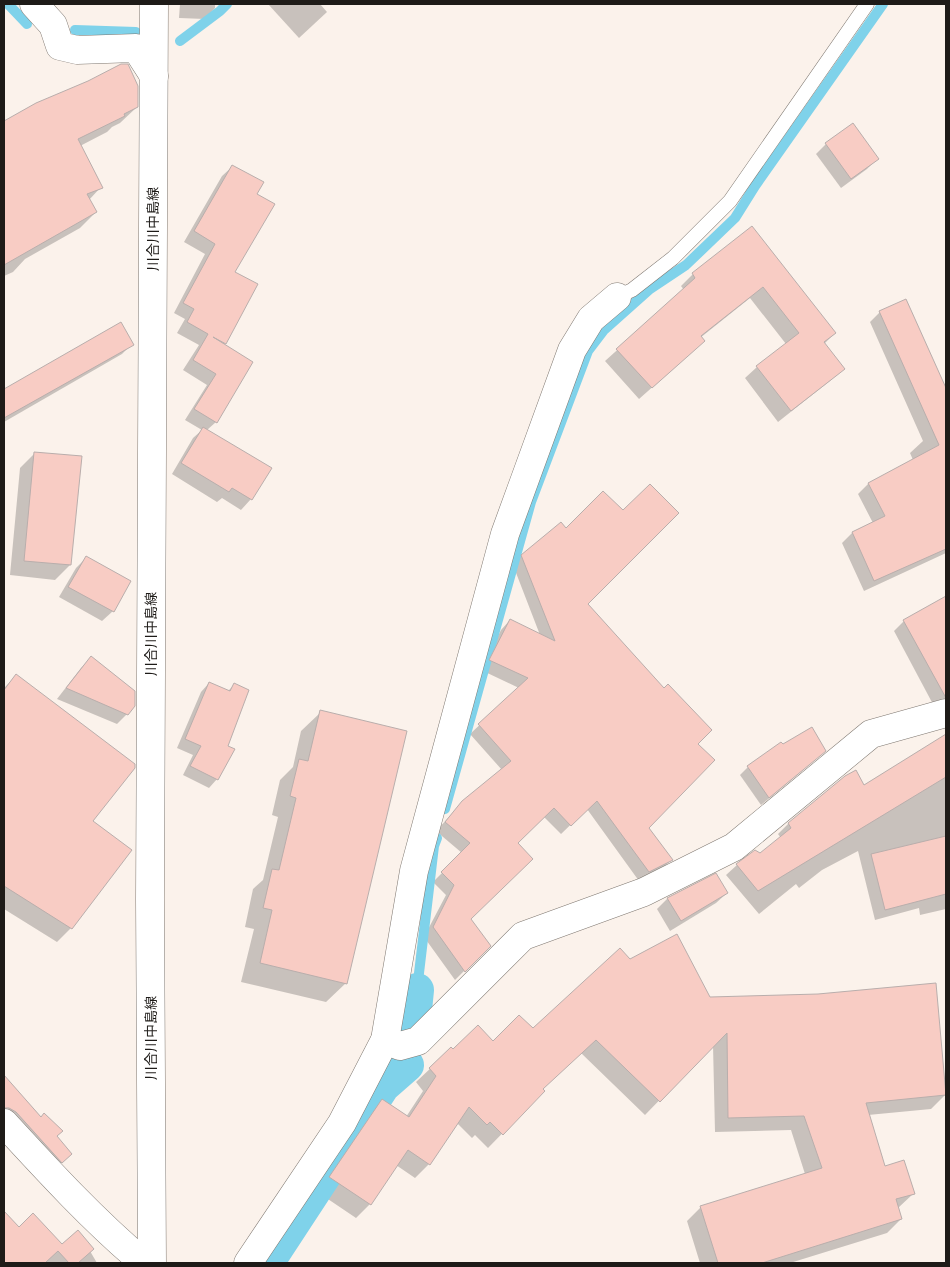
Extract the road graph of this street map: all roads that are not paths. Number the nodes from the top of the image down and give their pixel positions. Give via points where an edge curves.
1 (34, 4) edge
2 (154, 4) edge
3 (867, 4) edge
4 (154, 76) junction
5 (617, 297) joint
6 (946, 713) edge
7 (384, 1040) junction
8 (4, 1123) edge
9 (144, 1263) edge
10 (152, 1263) edge
11 (248, 1263) edge

1 - 4 street via 53,25 60,46 77,50 136,48
2 - 4 street, 川合川中島線
3 - 5 lane via 730,201 673,258 632,290
4 - 10 street, 川合川中島線 via 150,879
5 - 7 street via 591,319 572,350 505,534 414,871
6 - 7 street via 871,734 734,847 644,892 523,936 418,1041 400,1046
7 - 11 street via 342,1123
8 - 9 street via 118,1241

